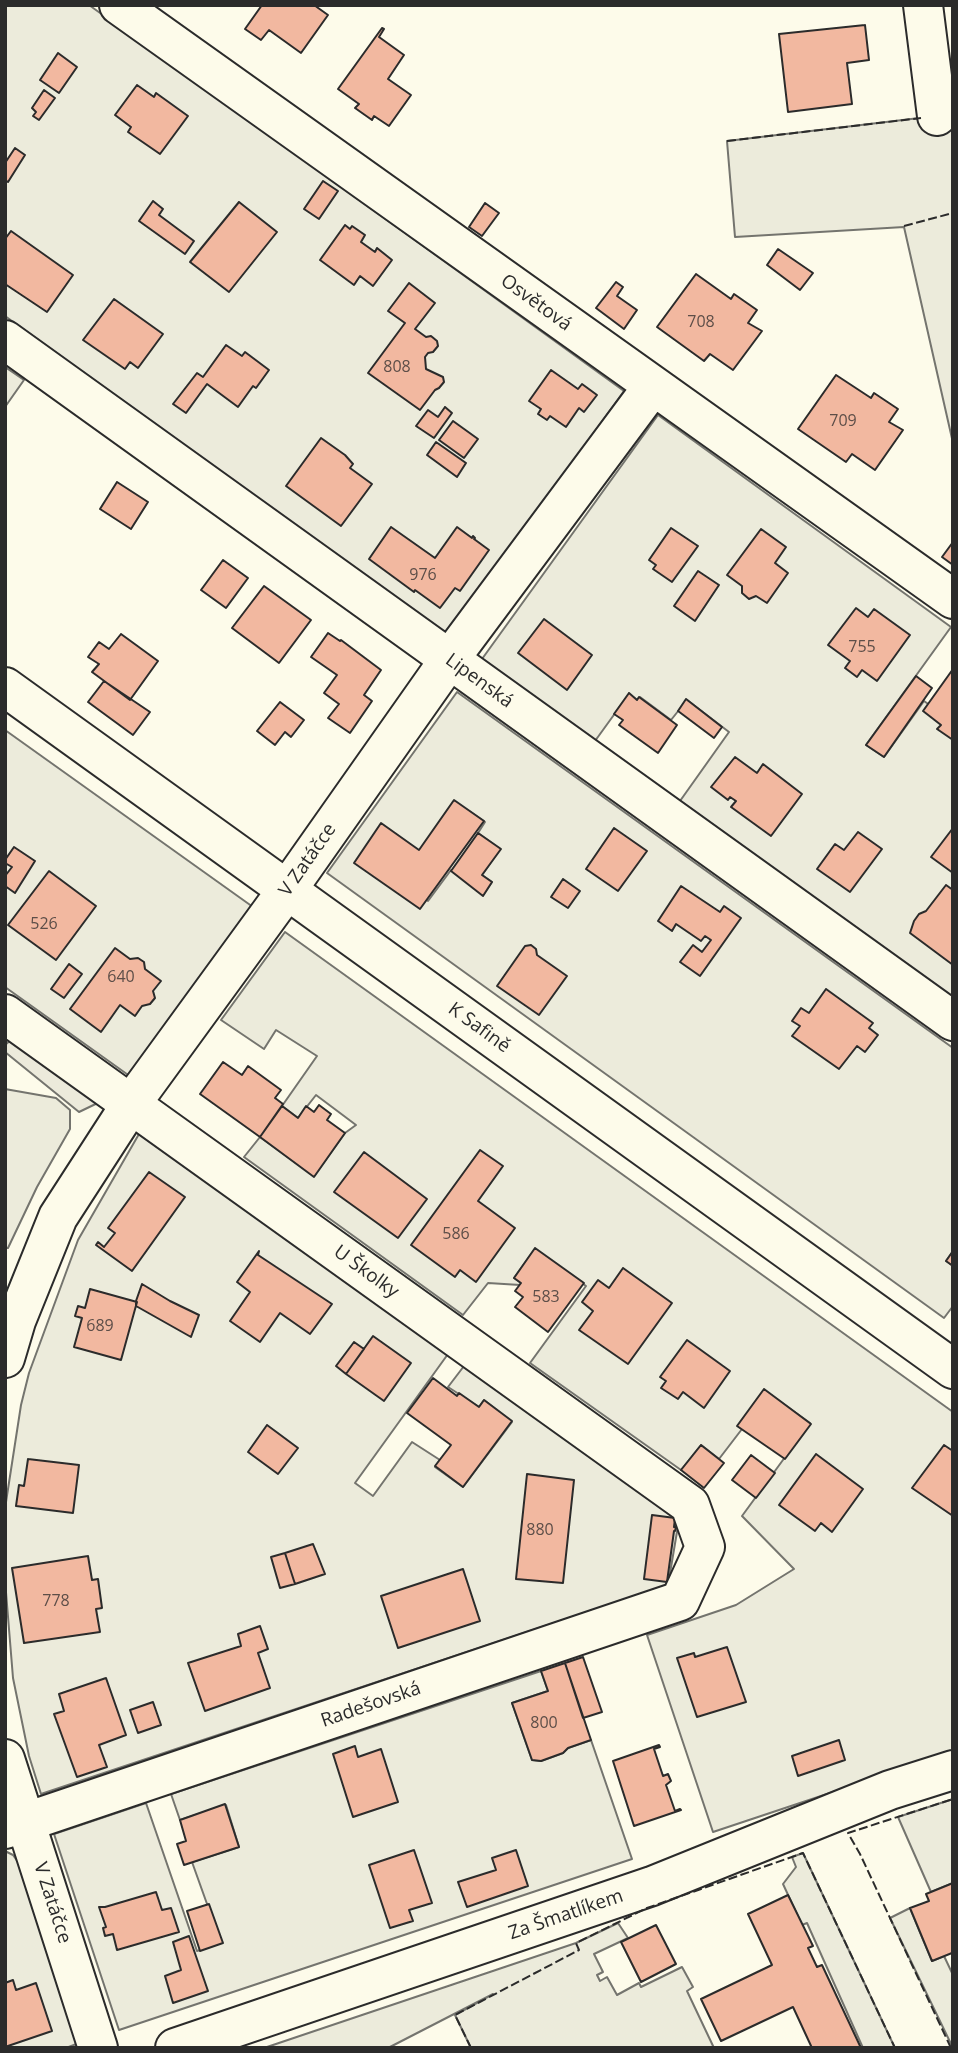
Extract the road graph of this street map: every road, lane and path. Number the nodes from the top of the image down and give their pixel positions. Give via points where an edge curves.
1 (119, 5) edge
2 (923, 5) edge
3 (937, 116) dead end
4 (5, 340) edge
5 (653, 386) junction
6 (953, 600) edge
7 (449, 660) junction
8 (5, 687) edge
9 (287, 890) junction
10 (5, 1014) edge
11 (953, 1021) edge
12 (131, 1104) junction
13 (5, 1358) edge
14 (953, 1369) edge
15 (705, 1547) joint
16 (5, 1759) edge
17 (953, 1770) edge
18 (15, 1826) edge
19 (98, 2048) edge
20 (174, 2048) edge

1 - 5 street, Osvětová
2 - 3 street
4 - 7 street, Lipenská
5 - 6 street, Osvětová
5 - 7 street, V Zatáčce
7 - 9 street, V Zatáčce
7 - 11 street, Lipenská
8 - 9 street, K Safině
9 - 12 street, V Zatáčce
9 - 14 street, K Safině
10 - 12 street, U Školky
12 - 13 street, V Zatáčce via 58,1217
12 - 15 street, U Školky via 690,1505
15 - 18 street, Radešovská via 680,1601
16 - 18 street, V Zatáčce
17 - 20 street, Za Šmatlíkem via 890,1790 652,1886
18 - 19 street, V Zatáčce

